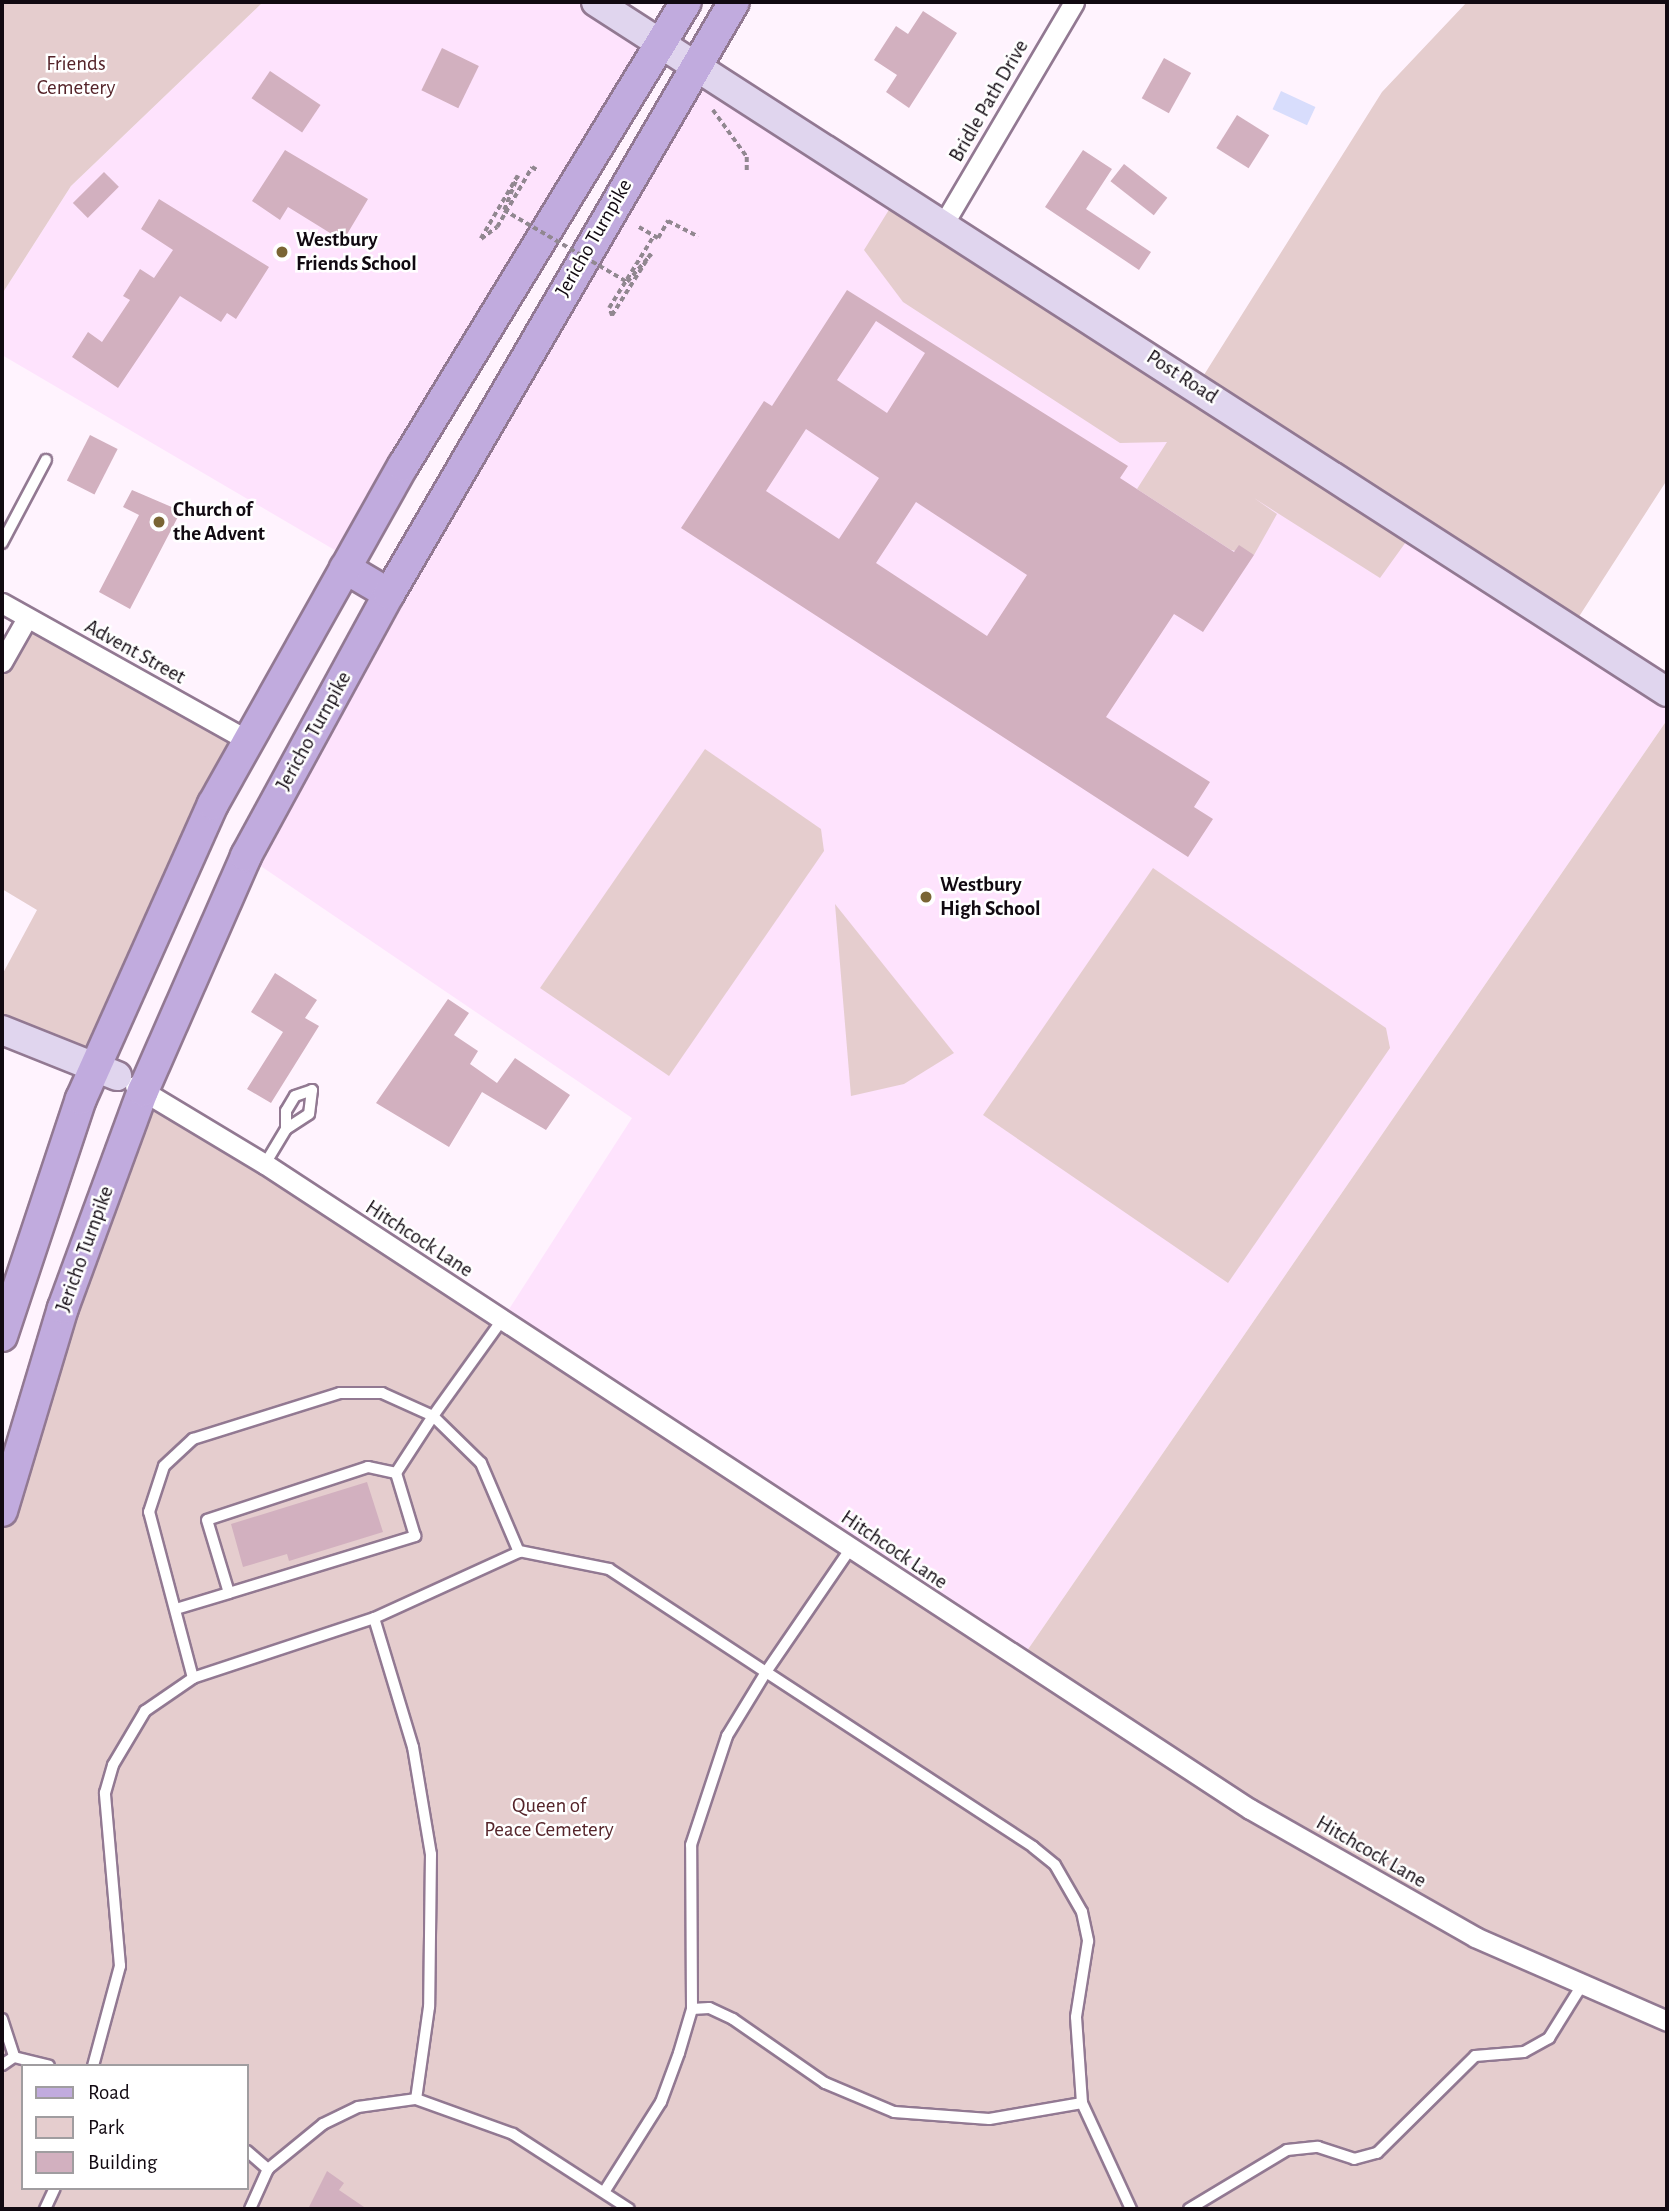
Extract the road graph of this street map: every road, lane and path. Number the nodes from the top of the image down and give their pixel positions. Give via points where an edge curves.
1 (596, 2) edge
2 (686, 2) edge
3 (734, 2) edge
4 (1074, 2) edge
5 (662, 41) junction
6 (696, 64) junction
7 (713, 110) dead end
8 (539, 172) dead end
9 (747, 172) dead end
10 (944, 223) junction
11 (639, 228) dead end
12 (698, 236) dead end
13 (653, 237) junction
14 (46, 460) dead end
15 (2, 543) edge
16 (345, 568) junction
17 (389, 594) junction
18 (2, 603) edge
19 (27, 618) junction
20 (2, 662) edge
21 (1667, 692) edge
22 (247, 740) junction
23 (2, 1030) edge
24 (106, 1071) junction
25 (143, 1090) junction
26 (286, 1129) dead end
27 (265, 1164) junction
28 (502, 1320) junction
29 (2, 1336) edge
30 (433, 1416) junction
31 (396, 1474) junction
32 (2, 1511) edge
33 (851, 1548) junction
34 (519, 1551) junction
35 (229, 1593) junction
36 (176, 1609) junction
37 (374, 1618) junction
38 (766, 1672) junction
39 (193, 1678) junction
40 (1582, 1985) junction
41 (692, 2009) junction
42 (2, 2020) edge
43 (1667, 2021) edge
44 (14, 2057) junction
45 (41, 2064) edge
46 (94, 2064) edge
47 (2, 2065) edge
48 (416, 2099) junction
49 (1082, 2103) junction
50 (248, 2152) edge
51 (268, 2169) junction
52 (606, 2189) junction
53 (54, 2190) edge
54 (45, 2209) edge
55 (250, 2209) edge
56 (629, 2209) edge
57 (1130, 2209) edge
58 (1189, 2209) edge

1 - 5 main road, Post Road
2 - 5 main road, Jericho Turnpike
3 - 6 main road, Jericho Turnpike
4 - 10 street, Bridle Path Drive
5 - 6 main road, Post Road
5 - 16 main road, Jericho Turnpike
6 - 10 main road, Post Road
6 - 17 main road, Jericho Turnpike
7 - 9 path via 747,157
8 - 13 path, bridge via 532,167 497,227 481,239 511,177 518,176 504,210 627,282 651,254 612,316 609,308
10 - 21 main road, Post Road
11 - 13 path
12 - 13 path via 668,221
14 - 15 lane
16 - 17 main road
16 - 22 main road, Jericho Turnpike
17 - 25 main road, Jericho Turnpike via 246,856
18 - 19 street, Advent Street
19 - 20 street
19 - 22 street, Advent Street
22 - 24 main road, Jericho Turnpike
23 - 24 main road
24 - 25 street, Hitchcock Lane
24 - 29 main road, Jericho Turnpike via 19,1270
25 - 27 street, Hitchcock Lane
25 - 32 main road, Jericho Turnpike via 63,1308
26 - 27 lane
27 - 28 street, Hitchcock Lane
28 - 30 lane
28 - 33 street, Hitchcock Lane
30 - 31 lane
30 - 34 lane via 481,1463
30 - 36 lane via 382,1393 340,1393 179,1448 156,1480 149,1513
31 - 35 lane via 415,1536
31 - 35 lane via 368,1467 207,1520
33 - 38 lane
33 - 40 street, Hitchcock Lane via 1250,1809 1475,1937
34 - 37 lane
34 - 38 lane via 609,1569
35 - 36 lane
36 - 39 lane
37 - 39 lane
37 - 48 lane via 413,1747 431,1854 429,2007
38 - 41 lane via 727,1736 691,1845
38 - 49 lane via 1055,1865 1082,1912 1088,1941 1076,2017
39 - 46 lane via 145,1711 113,1765 105,1793 120,1966
40 - 43 street, Hitchcock Lane
40 - 58 lane via 1549,2038 1524,2052 1475,2056 1377,2153 1354,2159 1318,2147 1287,2150
41 - 49 lane via 709,2008 733,2020 825,2083 894,2112 989,2119
41 - 52 lane via 661,2102
42 - 44 lane
44 - 45 lane
44 - 47 lane
48 - 51 lane via 358,2107 334,2118
48 - 52 lane via 513,2134
49 - 57 lane
50 - 51 lane
51 - 55 lane
52 - 56 lane
53 - 54 lane

